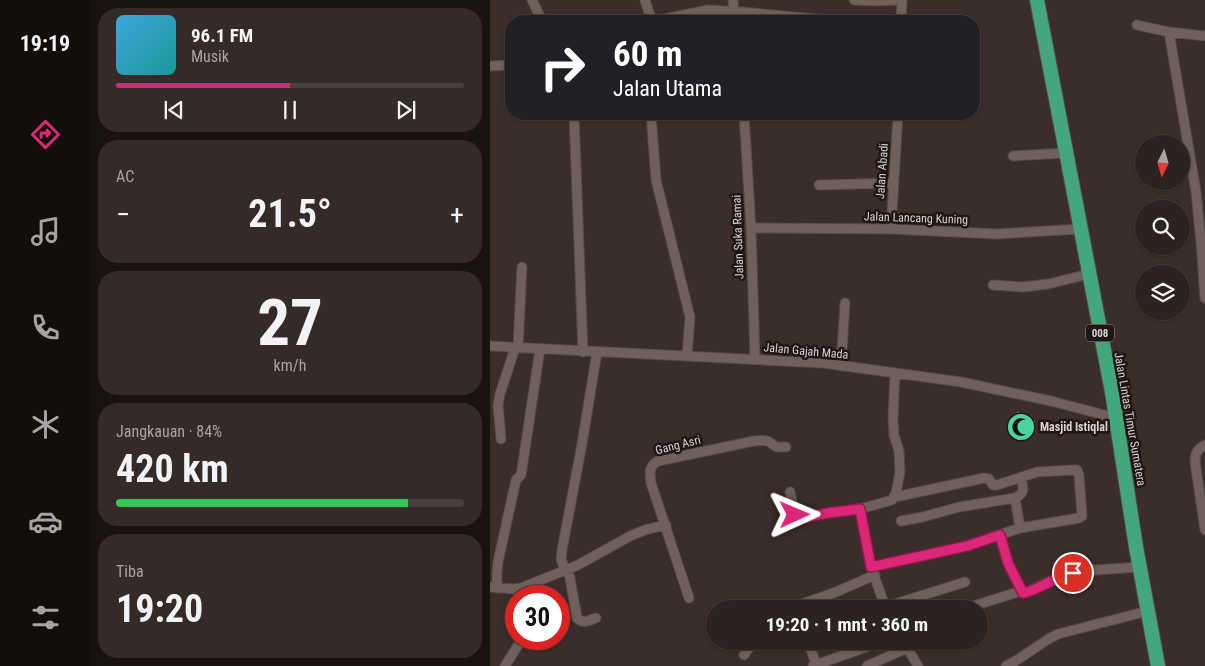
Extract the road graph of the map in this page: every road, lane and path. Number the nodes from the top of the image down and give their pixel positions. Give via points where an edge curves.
1 (532, 0) edge
2 (645, 0) edge
3 (734, 0) edge
4 (854, 0) edge
5 (901, 0) edge
6 (1037, 0) edge
7 (539, 15) edge
8 (650, 15) edge
9 (683, 15) edge
10 (729, 15) edge
11 (733, 15) edge
12 (901, 15) edge
13 (1137, 25) dead end
14 (1169, 32) junction
15 (1205, 38) edge
16 (505, 65) edge
17 (490, 66) edge
18 (574, 120) edge
19 (651, 120) edge
20 (744, 120) edge
21 (898, 120) edge
22 (1065, 153) junction
23 (1013, 156) dead end
24 (894, 183) junction
25 (819, 185) dead end
26 (752, 228) junction
27 (891, 229) junction
28 (1080, 230) junction
29 (522, 267) dead end
30 (1089, 274) junction
31 (993, 285) dead end
32 (1205, 298) edge
33 (845, 303) dead end
34 (490, 346) edge
35 (516, 348) junction
36 (540, 349) junction
37 (583, 352) junction
38 (597, 352) junction
39 (687, 355) junction
40 (755, 359) junction
41 (841, 366) junction
42 (895, 374) junction
43 (1116, 418) junction
44 (501, 439) dead end
45 (1205, 445) edge
46 (786, 446) dead end
47 (1021, 477) junction
48 (790, 492) dead end
49 (895, 497) junction
50 (1015, 498) junction
51 (860, 509) junction
52 (901, 521) dead end
53 (666, 525) junction
54 (1020, 528) junction
55 (1205, 530) edge
56 (1000, 535) junction
57 (1140, 568) junction
58 (566, 570) junction
59 (873, 571) junction
60 (965, 582) dead end
61 (494, 587) edge
62 (1021, 592) junction
63 (690, 598) dead end
64 (814, 600) edge
65 (883, 600) edge
66 (910, 600) edge
67 (988, 602) edge
68 (1148, 612) junction
69 (596, 618) dead end
70 (515, 650) edge
71 (748, 650) edge
72 (811, 650) edge
73 (858, 650) edge
74 (896, 650) edge
75 (908, 650) edge
76 (744, 655) dead end
77 (815, 665) edge
78 (505, 666) edge
79 (867, 666) edge
80 (918, 666) edge
81 (1006, 666) edge
82 (1158, 666) edge

1 - 7 street
2 - 8 street
3 - 11 street
4 - 5 street
5 - 12 street
6 - 22 highway, Jalan Lintas Timur Sumatera / 008
9 - 10 street via 708,10
13 - 14 street
14 - 15 street
14 - 32 street via 1196,192
16 - 17 street
18 - 37 street
19 - 39 street via 656,180 690,317
20 - 26 street, Jalan Suka Ramai
21 - 24 street, Jalan Abadi
22 - 23 street
22 - 28 highway, Jalan Lintas Timur Sumatera / 008
24 - 25 street
24 - 27 street, Jalan Abadi
26 - 27 street, Jalan Lancang Kuning
26 - 40 street, Jalan Suka Ramai
27 - 28 street, Jalan Lancang Kuning via 997,234
28 - 30 highway, Jalan Lintas Timur Sumatera / 008
29 - 35 street
30 - 31 street via 1023,287
30 - 43 highway, Jalan Lintas Timur Sumatera / 008
33 - 41 street
34 - 35 street, Jalan Gajah Mada
35 - 36 street, Jalan Gajah Mada
35 - 44 street via 498,405
36 - 37 street, Jalan Gajah Mada
36 - 61 street via 522,469 516,480
37 - 38 street, Jalan Gajah Mada
38 - 39 street, Jalan Gajah Mada
38 - 58 street via 562,550 561,559
39 - 40 street, Jalan Gajah Mada
40 - 41 street, Jalan Gajah Mada
41 - 42 street, Jalan Gajah Mada
42 - 43 street, Jalan Gajah Mada via 1007,391
42 - 49 street via 894,435 900,452
43 - 57 highway, Jalan Lintas Timur Sumatera / 008
45 - 55 street via 1197,450 1195,462
46 - 53 street, Gang Asri via 776,447 766,440 754,441 654,463 649,472 651,484
47 - 49 street via 995,485 984,478
47 - 50 street via 1023,491
47 - 54 street via 1037,472 1077,470 1082,516
48 - 51 street via 797,517
49 - 51 street
50 - 52 street
50 - 54 street
51 - 59 street
53 - 58 street via 632,536
53 - 63 street, Gang Asri
54 - 56 street
56 - 59 street
56 - 62 street
57 - 62 street via 1080,571
57 - 68 highway, Jalan Lintas Timur Sumatera / 008
58 - 61 street via 521,588
58 - 69 street via 577,618 586,622
59 - 64 street
59 - 65 street
60 - 66 street
62 - 67 street
68 - 81 street via 1058,634
68 - 82 highway, Jalan Lintas Timur Sumatera / 008
70 - 78 street
71 - 76 street
72 - 77 street
73 - 77 street
74 - 79 street
75 - 80 street

